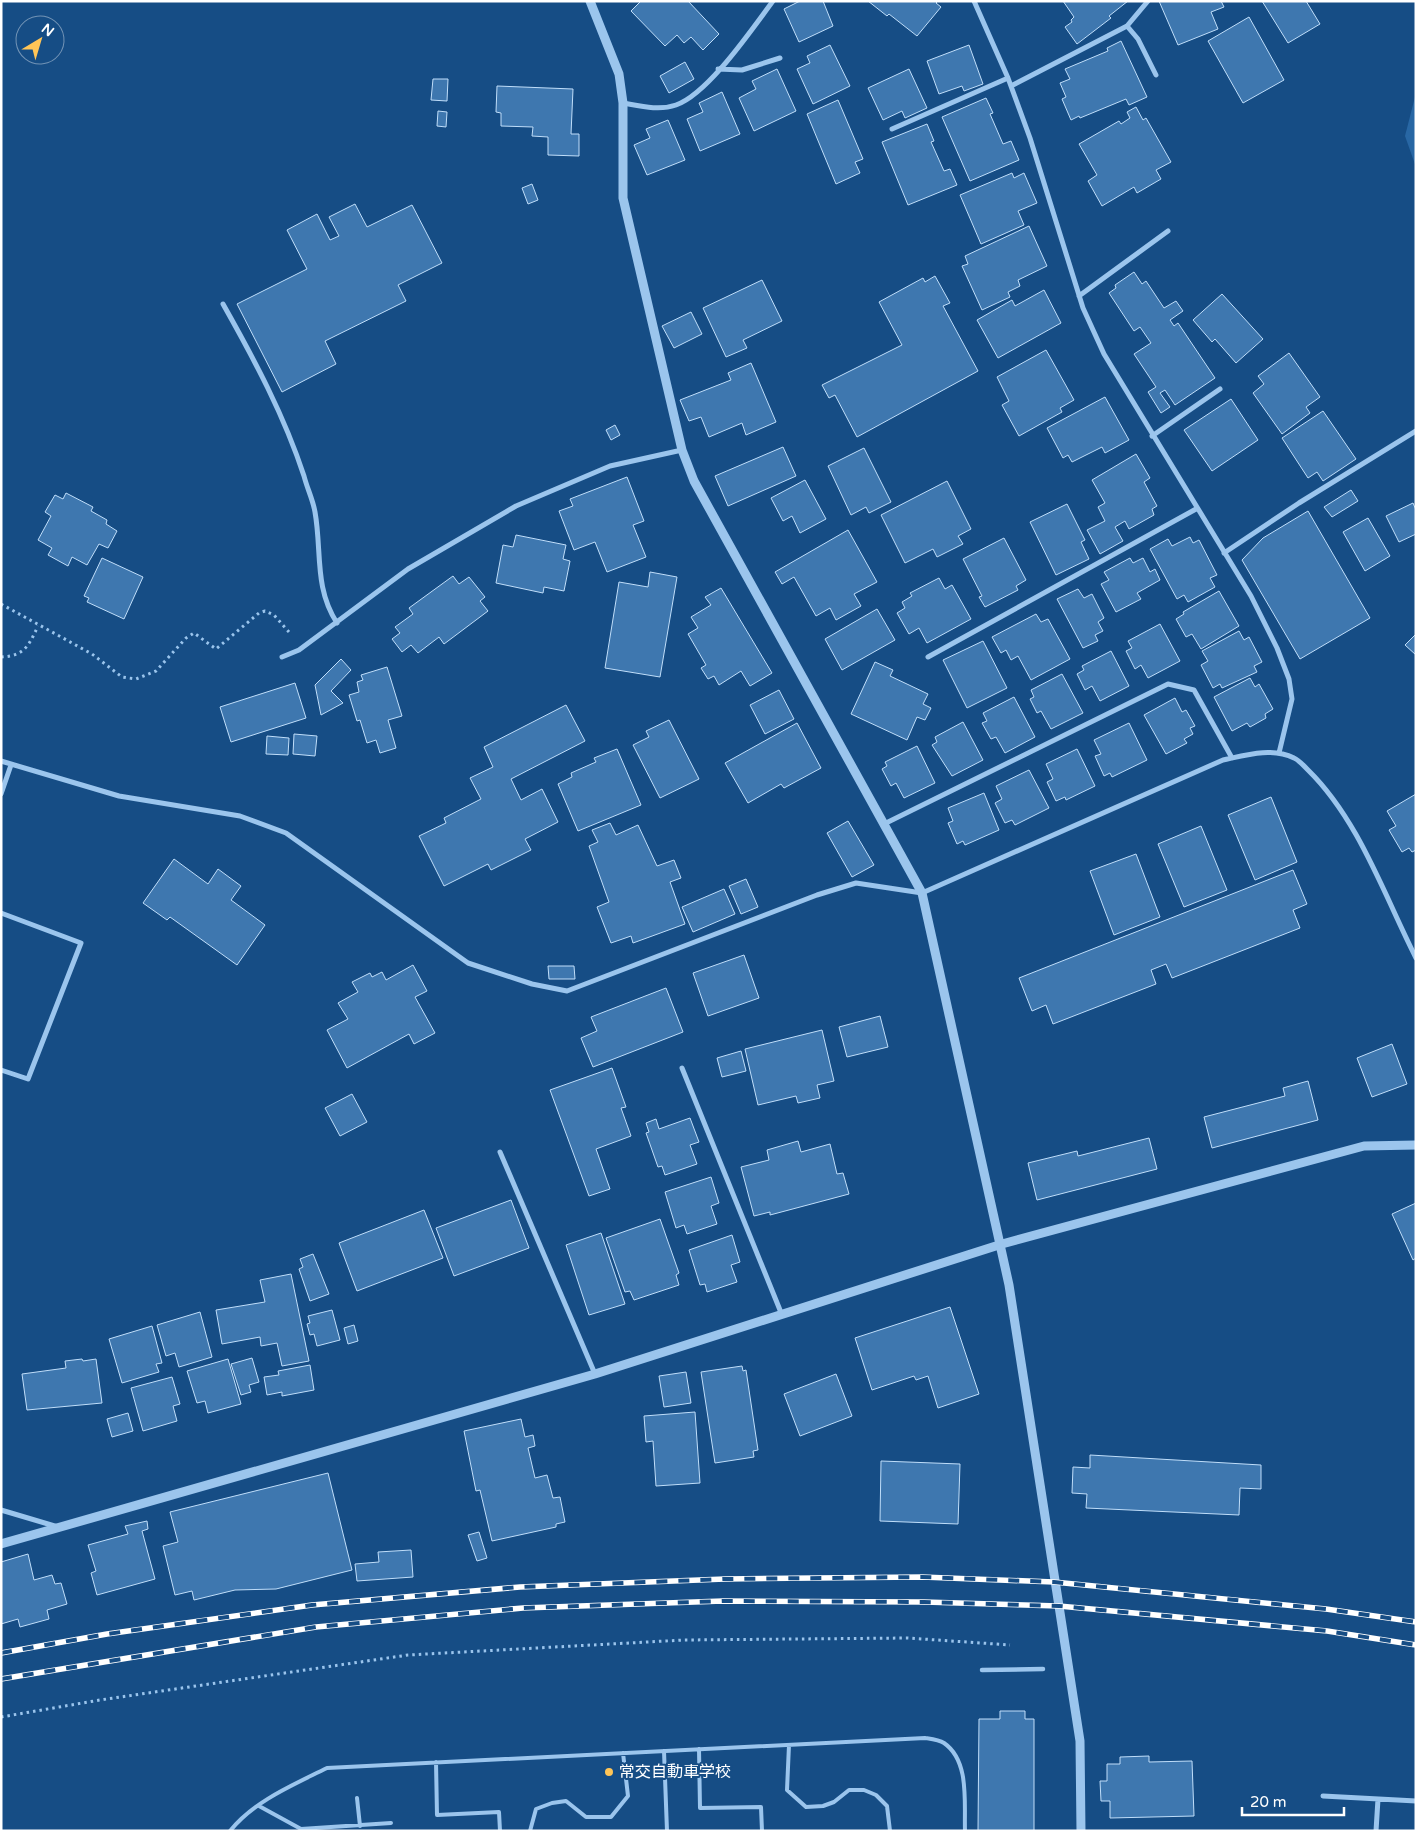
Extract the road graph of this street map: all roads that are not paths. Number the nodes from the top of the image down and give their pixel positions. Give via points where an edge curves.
1 (590, 1) edge
2 (773, 1) edge
3 (974, 1) edge
4 (1148, 1) edge
5 (1127, 26) junction
6 (780, 58) dead end
7 (718, 69) junction
8 (1156, 75) dead end
9 (1008, 78) junction
10 (1011, 86) junction
11 (623, 103) junction
12 (892, 129) dead end
13 (1168, 231) dead end
14 (1079, 296) junction
15 (223, 304) dead end
16 (1220, 389) dead end
17 (1416, 432) edge
18 (1152, 436) junction
19 (682, 450) junction
20 (1196, 509) junction
21 (1224, 553) junction
22 (337, 623) junction
23 (282, 657) dead end
24 (928, 657) dead end
25 (1279, 753) junction
26 (1232, 758) junction
27 (1, 761) edge
28 (11, 764) junction
29 (1, 794) edge
30 (884, 824) junction
31 (922, 893) junction
32 (1, 913) edge
33 (1413, 947) edge
34 (1416, 958) edge
35 (682, 1068) dead end
36 (1, 1070) edge
37 (1416, 1145) edge
38 (500, 1152) dead end
39 (1002, 1244) junction
40 (782, 1315) junction
41 (595, 1374) junction
42 (1, 1510) edge
43 (58, 1527) junction
44 (1, 1544) edge
45 (1043, 1669) dead end
46 (982, 1670) dead end
47 (789, 1745) junction
48 (699, 1749) junction
49 (664, 1751) junction
50 (623, 1753) junction
51 (436, 1762) junction
52 (1323, 1796) dead end
53 (357, 1798) dead end
54 (1378, 1799) junction
55 (1416, 1801) edge
56 (259, 1806) junction
57 (391, 1824) dead end
58 (360, 1826) junction
59 (230, 1831) edge
60 (500, 1831) edge
61 (530, 1831) edge
62 (668, 1831) edge
63 (762, 1831) edge
64 (890, 1831) edge
65 (965, 1831) edge
66 (1081, 1831) edge
67 (1376, 1831) edge

1 - 11 street via 619,74
2 - 7 street
3 - 9 street
4 - 5 street
5 - 8 street via 1138,39
5 - 10 street
6 - 7 street via 742,70
7 - 11 street via 695,95 676,105 658,108
9 - 10 street
9 - 12 street
10 - 14 street
11 - 19 street via 623,198
13 - 14 street
14 - 18 street via 1104,354
15 - 22 street via 258,366 296,453 315,512 322,593
16 - 18 street
17 - 21 street
18 - 20 street
19 - 22 street via 610,466 516,506 408,569
19 - 30 street via 694,481
20 - 21 street
20 - 24 street
21 - 25 street via 1251,596 1289,679 1292,699
22 - 23 street via 300,650
25 - 26 street via 1254,752
25 - 33 street via 1296,758 1340,809
26 - 30 street via 1194,690 1168,684
26 - 31 street via 1124,802
27 - 28 street
28 - 29 street
28 - 31 street via 119,796 240,816 286,833 468,963 532,984 567,991 856,883
30 - 31 street
31 - 39 street
32 - 36 street via 81,943 28,1079
33 - 34 street
35 - 40 street
37 - 39 street via 1364,1146
38 - 41 street
39 - 40 street
39 - 66 street via 1079,1732
40 - 41 street
41 - 43 street
42 - 43 street
43 - 44 street
45 - 46 street
47 - 48 lane
47 - 64 lane via 787,1790 806,1807 834,1802 849,1790 864,1790 876,1795 887,1806
47 - 65 lane via 925,1738 942,1742 952,1750 962,1771
48 - 49 lane
48 - 63 lane via 700,1808 762,1807
49 - 50 lane
49 - 62 lane
50 - 51 lane
50 - 61 lane via 628,1796 611,1817 586,1817 566,1801 552,1803 536,1809
51 - 56 lane via 327,1768
51 - 60 lane via 437,1815 499,1812
52 - 54 street
53 - 58 lane
54 - 55 street
54 - 67 street
56 - 58 lane via 301,1829
56 - 59 lane
57 - 58 lane

